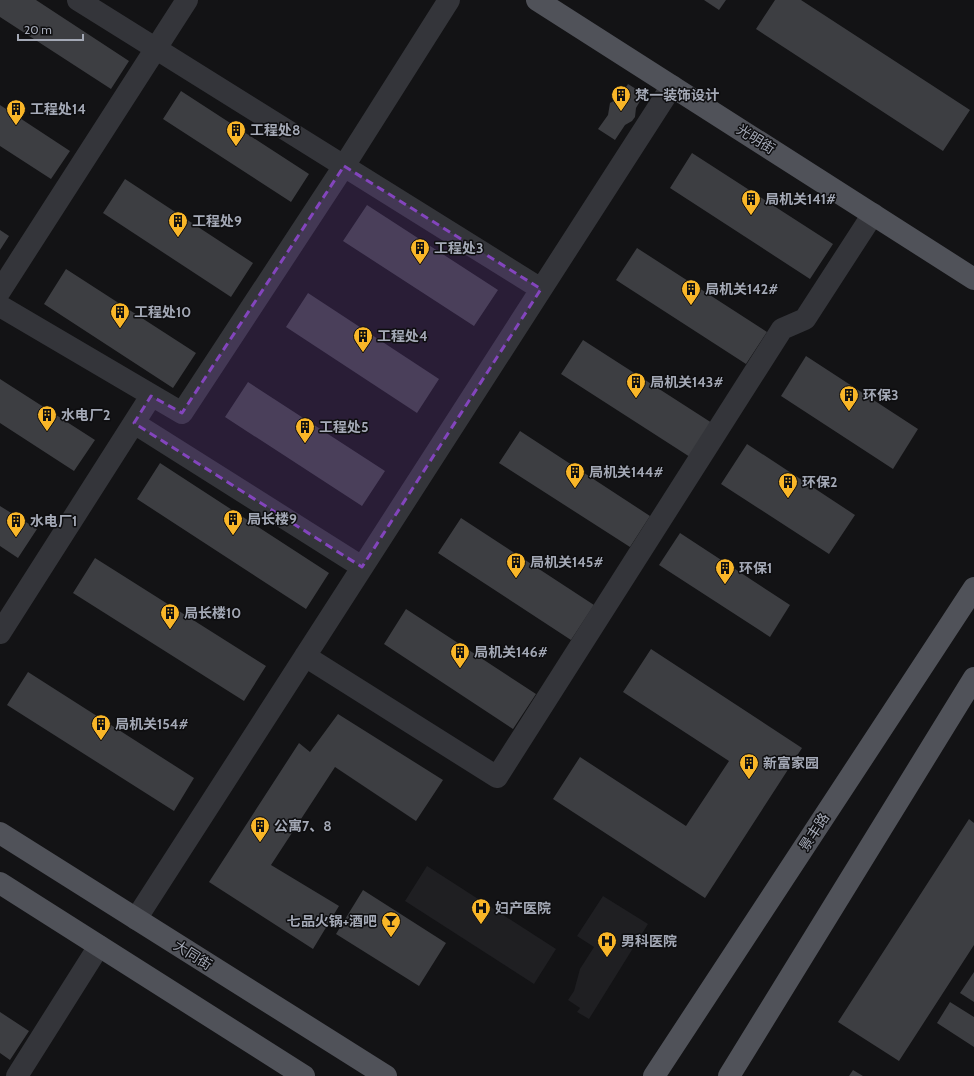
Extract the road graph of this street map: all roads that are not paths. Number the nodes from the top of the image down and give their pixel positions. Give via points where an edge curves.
1 (78, 0) edge
2 (187, 0) edge
3 (449, 0) edge
4 (537, 0) edge
5 (157, 49) junction
6 (672, 86) junction
7 (344, 166) junction
8 (873, 214) junction
9 (974, 279) edge
10 (541, 289) junction
11 (0, 291) edge
12 (0, 306) edge
13 (151, 396) junction
14 (134, 423) junction
15 (362, 567) junction
16 (974, 588) edge
17 (0, 633) edge
18 (305, 656) junction
19 (974, 678) edge
20 (0, 834) edge
21 (0, 883) edge
22 (136, 919) junction
23 (99, 946) junction
24 (17, 1076) edge
25 (304, 1076) edge
26 (386, 1076) edge
27 (654, 1076) edge
28 (729, 1076) edge

1 - 5 street
2 - 5 street
3 - 7 street
4 - 6 main road, 光明街
5 - 7 street
5 - 11 street
6 - 8 main road, 光明街
6 - 10 street
7 - 10 street
7 - 13 street via 182,413
8 - 9 main road, 光明街
8 - 18 street via 805,319 782,329 498,776
10 - 15 street
12 - 13 street
13 - 14 street
14 - 15 street
14 - 17 street
15 - 18 street
16 - 27 main road, 景丰路
18 - 22 street
19 - 28 main road
20 - 22 main road, 大同街
21 - 23 main road
22 - 26 main road, 大同街
23 - 24 street
23 - 25 main road

